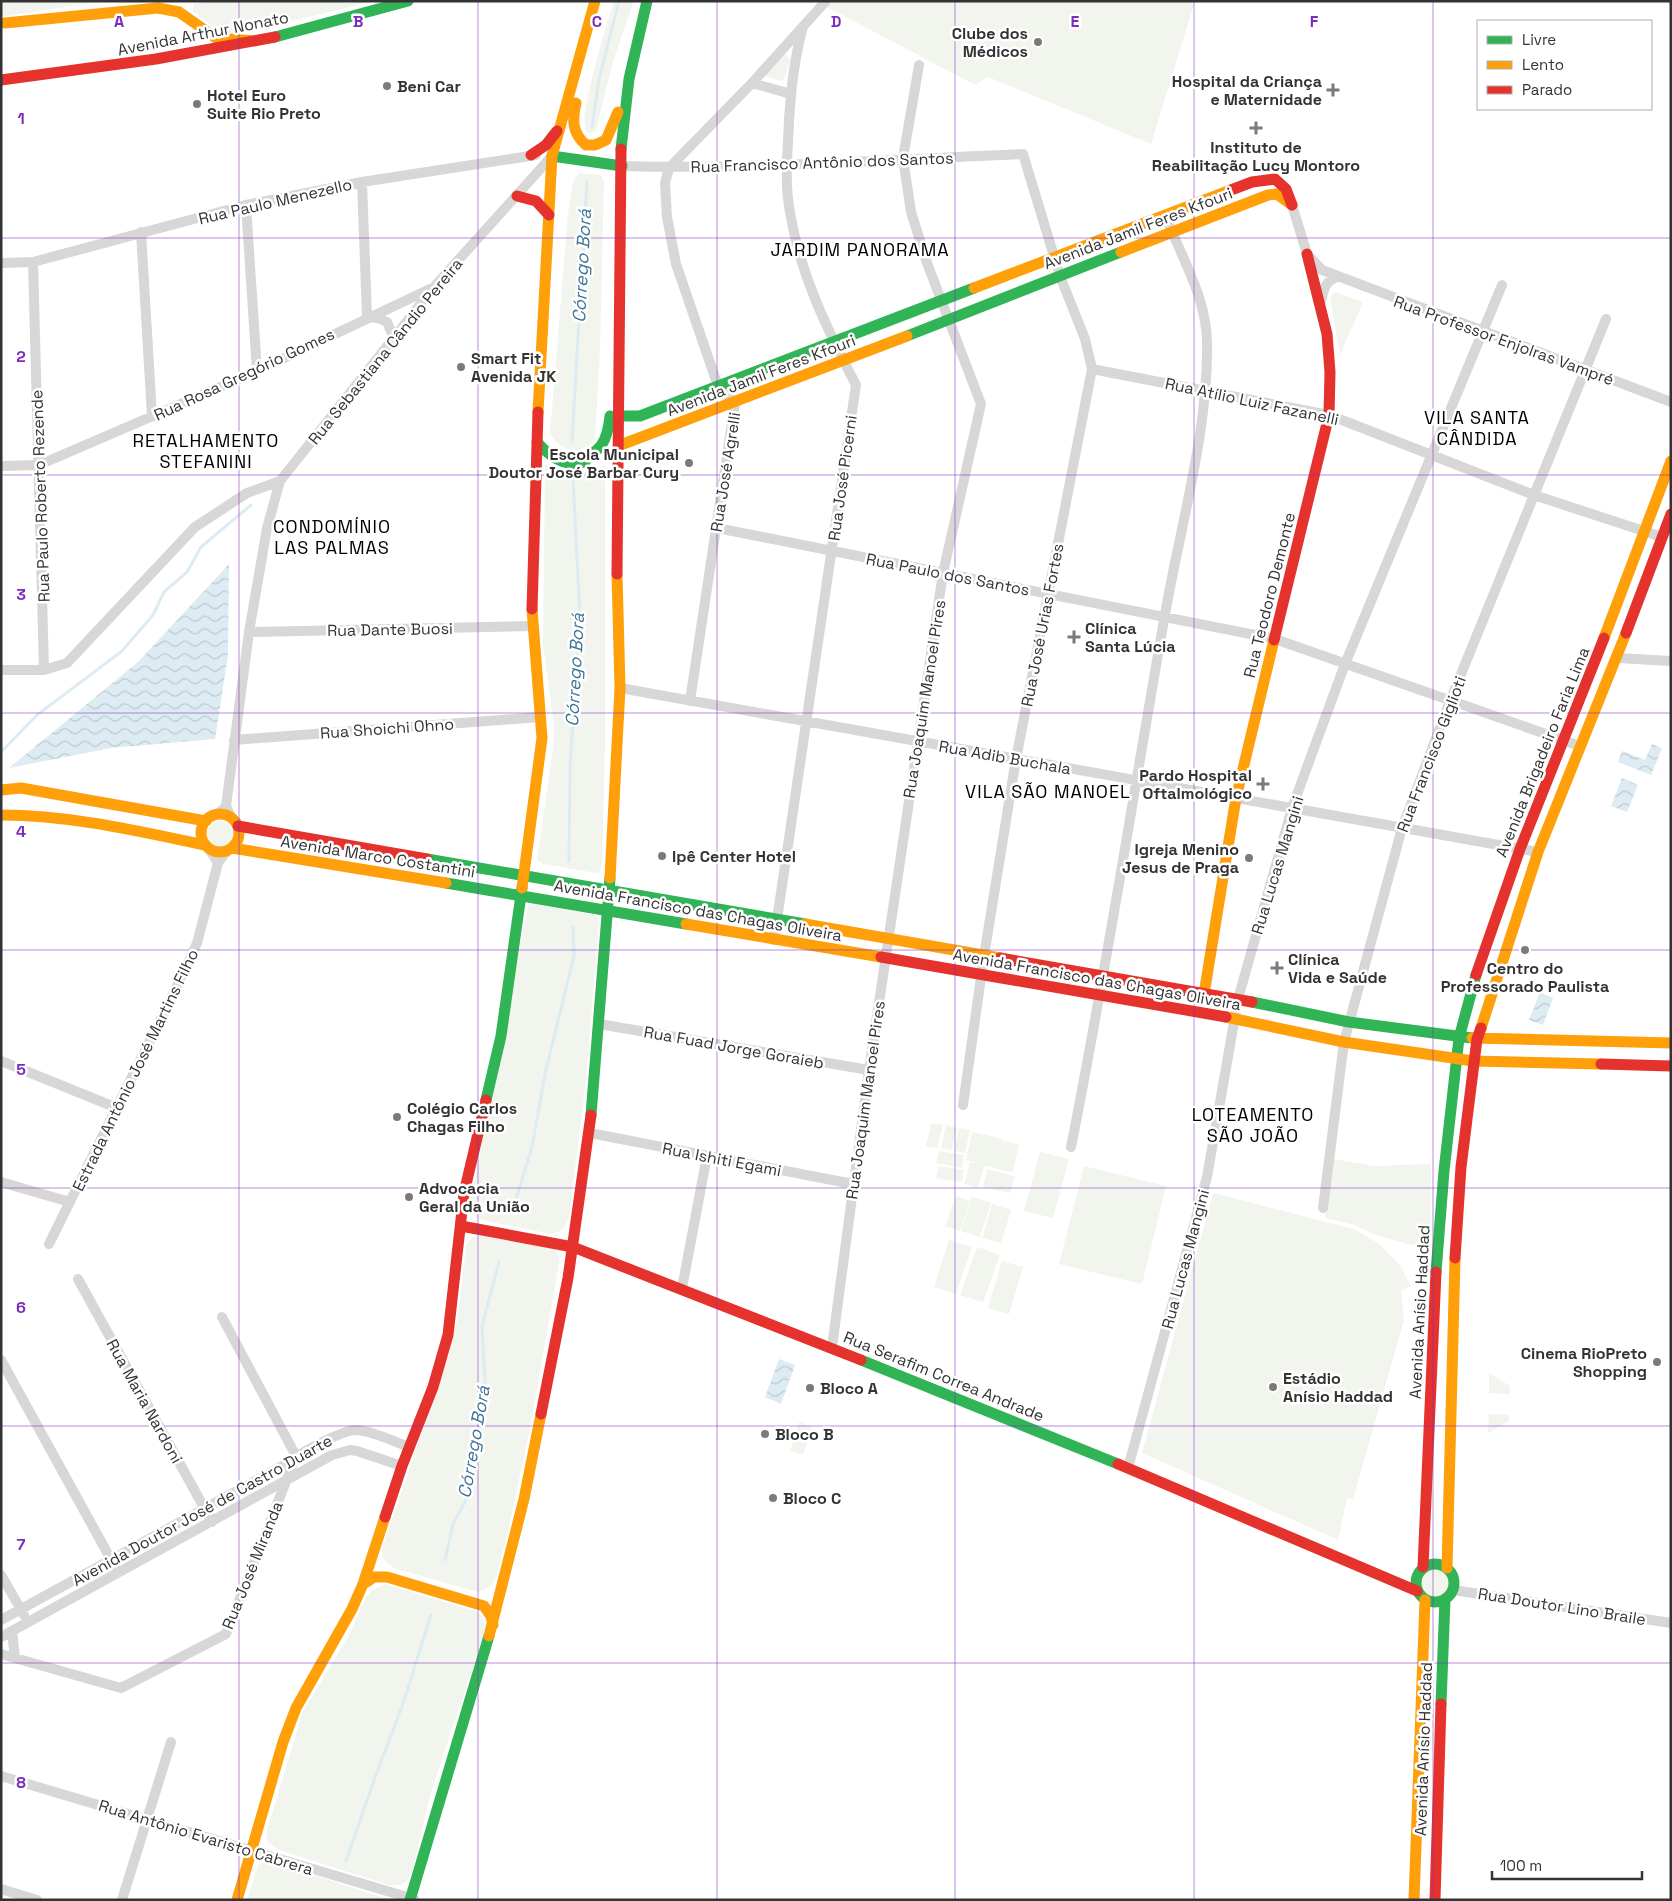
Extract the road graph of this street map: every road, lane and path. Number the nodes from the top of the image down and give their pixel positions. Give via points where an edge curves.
1 (136, 1) edge
2 (408, 1) edge
3 (595, 1) edge
4 (647, 1) edge
5 (826, 1) edge
6 (3, 23) edge
7 (803, 27) junction
8 (256, 41) junction
9 (578, 64) junction
10 (919, 65) dead end
11 (1, 80) edge
12 (752, 83) junction
13 (791, 94) junction
14 (626, 101) junction
15 (560, 125) junction
16 (1023, 154) joint
17 (532, 155) junction
18 (552, 156) junction
19 (903, 158) junction
20 (787, 165) junction
21 (622, 166) junction
22 (669, 168) junction
23 (362, 182) junction
24 (517, 196) junction
25 (1292, 205) junction
26 (246, 206) junction
27 (549, 215) junction
28 (1165, 215) junction
29 (141, 232) junction
30 (1172, 232) junction
31 (1307, 254) junction
32 (1054, 257) junction
33 (33, 262) junction
34 (1, 263) edge
35 (1060, 276) junction
36 (1337, 277) junction
37 (1502, 285) dead end
38 (434, 287) junction
39 (942, 300) junction
40 (1321, 303) junction
41 (367, 317) junction
42 (950, 319) junction
43 (1606, 319) dead end
44 (1483, 332) junction
45 (393, 336) junction
46 (833, 342) junction
47 (843, 360) junction
48 (1092, 369) junction
49 (1584, 370) junction
50 (257, 371) junction
51 (620, 382) junction
52 (718, 386) junction
53 (1205, 390) junction
54 (1671, 402) edge
55 (735, 403) junction
56 (1329, 415) junction
57 (152, 416) junction
58 (619, 416) junction
59 (537, 442) junction
60 (618, 446) junction
61 (1431, 456) junction
62 (1671, 461) edge
63 (575, 464) junction
64 (39, 465) junction
65 (1, 466) edge
66 (280, 480) junction
67 (1534, 495) junction
68 (1671, 514) edge
69 (716, 528) junction
70 (1644, 531) junction
71 (1662, 537) junction
72 (832, 551) junction
73 (944, 573) junction
74 (1047, 594) junction
75 (1164, 617) junction
76 (532, 626) junction
77 (249, 632) junction
78 (1275, 639) junction
79 (1599, 652) junction
80 (1617, 658) junction
81 (1671, 661) edge
82 (1345, 664) junction
83 (1, 670) edge
84 (44, 670) junction
85 (620, 688) junction
86 (690, 701) junction
87 (1450, 701) junction
88 (540, 717) junction
89 (806, 722) junction
90 (234, 740) junction
91 (1563, 740) junction
92 (918, 742) junction
93 (1580, 746) junction
94 (1016, 759) junction
95 (1137, 781) junction
96 (1, 790) edge
97 (1236, 798) junction
98 (226, 806) junction
99 (1292, 808) junction
100 (1, 815) edge
101 (217, 815) junction
102 (206, 822) junction
103 (234, 822) junction
104 (1402, 828) junction
105 (207, 847) junction
106 (1520, 849) junction
107 (229, 850) junction
108 (1538, 852) junction
109 (218, 863) junction
110 (490, 870) junction
111 (522, 876) junction
112 (486, 889) junction
113 (609, 891) junction
114 (520, 895) junction
115 (608, 910) junction
116 (777, 920) junction
117 (888, 939) junction
118 (774, 940) junction
119 (984, 956) junction
120 (886, 959) junction
121 (982, 975) junction
122 (1104, 977) junction
123 (1204, 994) junction
124 (1102, 996) junction
125 (1238, 999) junction
126 (1234, 1018) junction
127 (1349, 1022) junction
128 (599, 1024) junction
129 (1459, 1038) junction
130 (1477, 1040) junction
131 (1560, 1041) junction
132 (1344, 1042) junction
133 (1671, 1043) edge
134 (1456, 1059) junction
135 (1, 1061) edge
136 (1473, 1061) junction
137 (1560, 1063) junction
138 (1671, 1066) edge
139 (869, 1070) junction
140 (963, 1105) dead end
141 (117, 1108) junction
142 (590, 1133) junction
143 (1071, 1147) dead end
144 (707, 1156) junction
145 (1, 1182) edge
146 (853, 1184) junction
147 (70, 1202) junction
148 (1323, 1208) dead end
149 (461, 1226) junction
150 (49, 1244) dead end
151 (573, 1247) junction
152 (1437, 1267) junction
153 (1454, 1267) junction
154 (78, 1279) dead end
155 (682, 1288) junction
156 (222, 1317) dead end
157 (832, 1347) junction
158 (1, 1360) edge
159 (346, 1431) junction
160 (409, 1447) junction
161 (350, 1450) junction
162 (296, 1456) junction
163 (402, 1466) junction
164 (1128, 1468) junction
165 (286, 1480) junction
166 (205, 1509) junction
167 (212, 1522) junction
168 (373, 1554) junction
169 (111, 1560) junction
170 (1423, 1567) junction
171 (1447, 1568) junction
172 (118, 1572) junction
173 (1, 1574) edge
174 (387, 1577) junction
175 (363, 1584) junction
176 (1412, 1586) junction
177 (1453, 1590) junction
178 (501, 1595) junction
179 (1445, 1599) junction
180 (1425, 1600) junction
181 (484, 1606) junction
182 (21, 1610) junction
183 (1, 1620) edge
184 (28, 1622) junction
185 (1671, 1623) edge
186 (493, 1625) junction
187 (12, 1631) junction
188 (1, 1637) edge
189 (1, 1654) edge
190 (15, 1658) junction
191 (171, 1742) dead end
192 (1, 1776) edge
193 (146, 1818) junction
194 (1416, 1840) junction
195 (1436, 1842) junction
196 (252, 1850) junction
197 (1, 1889) edge
198 (412, 1899) edge
199 (37, 1900) edge
200 (122, 1900) edge
201 (237, 1900) edge
202 (1414, 1900) edge
203 (1435, 1900) edge

1 - 6 main road
2 - 8 main road, Avenida Arthur Nonato
3 - 9 main road
4 - 14 main road
5 - 7 street
6 - 8 main road via 164,8 181,12 215,37
7 - 12 street
7 - 13 street, Rua José Picerni via 794,59
8 - 11 main road, Avenida Arthur Nonato via 118,66
9 - 14 main road via 581,84 572,118 574,131 583,143 593,146 606,140 616,115
9 - 15 main road
10 - 19 street, Rua Joaquim Manoel Pires
12 - 13 street
12 - 22 street
13 - 20 street, Rua José Picerni
14 - 21 main road via 621,141
15 - 17 main road via 546,145
15 - 18 main road
16 - 19 street, Rua Francisco Antônio dos Santos
16 - 32 street, Rua José Urias Fortes
17 - 18 street, Rua Paulo Menezello
17 - 23 street, Rua Paulo Menezello
18 - 21 main road
18 - 24 street, Rua Sebastiana Cândio Pereira
18 - 27 main road
19 - 20 street, Rua Francisco Antônio dos Santos
19 - 39 street, Rua Joaquim Manoel Pires via 911,212
20 - 22 street, Rua Francisco Antônio dos Santos
20 - 46 street, Rua José Picerni via 789,211 800,255
21 - 22 street, Rua Francisco Antônio dos Santos
21 - 51 main road
22 - 52 street, Rua José Agrelli via 665,183 666,208 676,264
23 - 26 street, Rua Paulo Menezello
23 - 41 street
24 - 27 main road via 534,199
24 - 38 street, Rua Sebastiana Cândio Pereira
25 - 28 main road, Avenida Jamil Feres Kfouri via 1281,183 1275,179 1263,179
25 - 30 main road, Avenida Jamil Feres Kfouri via 1277,194 1268,195
25 - 31 street, Rua Teodoro Demonte
26 - 29 street, Rua Paulo Menezello
26 - 50 street
27 - 59 main road
28 - 30 street
28 - 32 main road, Avenida Jamil Feres Kfouri
29 - 33 street, Rua Paulo Menezello
29 - 57 street
30 - 35 main road, Avenida Jamil Feres Kfouri
30 - 53 street via 1202,310 1207,340
31 - 36 street, Rua Professor Enjolras Vampré via 1322,270
31 - 40 main road, Rua Teodoro Demonte
32 - 35 street, Rua José Urias Fortes
32 - 39 main road, Avenida Jamil Feres Kfouri
33 - 34 street, Rua Paulo Menezello
33 - 64 street, Rua Paulo Roberto Rezende
35 - 42 main road, Avenida Jamil Feres Kfouri
35 - 48 street, Rua José Urias Fortes via 1085,339
36 - 40 street via 1330,279 1325,286
36 - 44 street, Rua Professor Enjolras Vampré
37 - 44 street, Rua Lucas Mangini
38 - 41 street, Rua Rosa Gregório Gomes
38 - 45 street, Rua Sebastiana Cândio Pereira
39 - 42 street, Rua Joaquim Manoel Pires
39 - 46 main road, Avenida Jamil Feres Kfouri
40 - 56 main road, Rua Teodoro Demonte via 1327,326 1332,380
41 - 45 street via 387,322
41 - 50 street, Rua Rosa Gregório Gomes
42 - 47 main road, Avenida Jamil Feres Kfouri
42 - 73 street, Rua Joaquim Manoel Pires via 981,404
43 - 49 street, Rua Francisco Giglioti
44 - 49 street, Rua Professor Enjolras Vampré
44 - 61 street, Rua Lucas Mangini
45 - 66 street, Rua Sebastiana Cândio Pereira
46 - 47 street, Rua José Picerni
46 - 52 main road, Avenida Jamil Feres Kfouri
47 - 55 main road, Avenida Jamil Feres Kfouri
47 - 72 street, Rua José Picerni via 856,385
48 - 53 street, Rua Atílio Luiz Fazanelli
48 - 74 street, Rua José Urias Fortes
49 - 54 street, Rua Professor Enjolras Vampré
49 - 67 street, Rua Francisco Giglioti
50 - 57 street, Rua Rosa Gregório Gomes
51 - 58 main road
51 - 63 main road via 610,410 604,445 598,452
52 - 55 street, Rua José Agrelli
52 - 58 main road, Avenida Jamil Feres Kfouri via 640,416
53 - 56 street, Rua Atílio Luiz Fazanelli
53 - 75 street via 1194,470
55 - 60 main road, Avenida Jamil Feres Kfouri
55 - 69 street, Rua José Agrelli
56 - 61 street, Rua Atílio Luiz Fazanelli
56 - 78 main road, Rua Teodoro Demonte
57 - 64 street, Rua Rosa Gregório Gomes
58 - 60 main road
59 - 63 main road via 552,459
59 - 76 main road
60 - 63 main road, Avenida Jamil Feres Kfouri
60 - 85 main road
61 - 67 street, Rua Atílio Luiz Fazanelli
61 - 82 street, Rua Lucas Mangini
62 - 70 main road, Avenida Brigadeiro Faria Lima
64 - 65 street
64 - 84 street, Rua Paulo Roberto Rezende
66 - 77 street via 267,528
66 - 84 street via 247,493 195,526 67,663
67 - 70 street, Rua Atílio Luiz Fazanelli
67 - 87 street, Rua Francisco Giglioti
68 - 71 main road, Avenida Brigadeiro Faria Lima
69 - 72 street, Rua Paulo dos Santos
69 - 86 street, Rua José Agrelli
70 - 71 street, Rua Atílio Luiz Fazanelli
70 - 79 main road, Avenida Brigadeiro Faria Lima
71 - 80 main road, Avenida Brigadeiro Faria Lima
72 - 73 street, Rua Paulo dos Santos
72 - 89 street, Rua José Picerni
73 - 74 street, Rua Paulo dos Santos
73 - 92 street, Rua Joaquim Manoel Pires
74 - 75 street, Rua Paulo dos Santos
74 - 94 street, Rua José Urias Fortes
75 - 78 street, Rua Paulo dos Santos
75 - 95 street
76 - 77 street, Rua Dante Buosi
76 - 88 main road
77 - 90 street
78 - 82 street, Rua Paulo dos Santos
78 - 97 main road, Rua Teodoro Demonte
79 - 80 main road
79 - 91 main road, Avenida Brigadeiro Faria Lima
80 - 81 street
80 - 93 main road, Avenida Brigadeiro Faria Lima
82 - 87 street, Rua Paulo dos Santos
82 - 99 street, Rua Lucas Mangini
83 - 84 street
85 - 86 street, Rua Adib Buchala
85 - 113 main road
86 - 89 street, Rua Adib Buchala
87 - 91 street, Rua Paulo dos Santos
87 - 104 street, Rua Francisco Giglioti
88 - 90 street, Rua Shoichi Ohno
88 - 111 main road via 540,764
89 - 92 street, Rua Adib Buchala
89 - 116 street, Rua José Picerni
90 - 98 street
91 - 93 street, Rua Paulo dos Santos
91 - 106 main road, Avenida Brigadeiro Faria Lima
92 - 94 street, Rua Adib Buchala
92 - 117 street, Rua Joaquim Manoel Pires
93 - 108 main road, Avenida Brigadeiro Faria Lima
94 - 95 street, Rua Adib Buchala
94 - 119 street, Rua José Urias Fortes
95 - 97 street, Rua Adib Buchala
95 - 122 street
96 - 102 main road via 21,788
97 - 99 street, Rua Adib Buchala
97 - 123 main road, Rua Teodoro Demonte
98 - 101 street
98 - 103 street
99 - 104 street, Rua Adib Buchala
99 - 125 street, Rua Lucas Mangini
100 - 105 main road via 111,826
101 - 102 main road
101 - 103 main road
102 - 105 main road via 201,833
103 - 107 main road via 239,838
103 - 110 main road, Avenida Marco Costantini
104 - 106 street, Rua Adib Buchala
104 - 127 street, Rua Francisco Giglioti
105 - 107 main road
105 - 109 street
106 - 108 street, Rua Adib Buchala
106 - 129 main road, Avenida Brigadeiro Faria Lima via 1479,963
107 - 109 street, Estrada Antônio José Martins Filho
107 - 112 main road, Avenida Marco Costantini
108 - 130 main road, Avenida Brigadeiro Faria Lima
109 - 141 street, Estrada Antônio José Martins Filho via 197,943
110 - 111 main road, Avenida Marco Costantini
110 - 112 main road
111 - 113 main road, Avenida Francisco das Chagas Oliveira
111 - 114 main road
112 - 114 main road, Avenida Marco Costantini
113 - 115 main road
113 - 116 main road, Avenida Francisco das Chagas Oliveira
114 - 115 main road, Avenida Francisco das Chagas Oliveira
114 - 149 main road via 501,1036 464,1193
115 - 118 main road, Avenida Francisco das Chagas Oliveira
115 - 128 main road
116 - 117 main road, Avenida Francisco das Chagas Oliveira
116 - 118 street, Rua José Picerni
117 - 119 main road, Avenida Francisco das Chagas Oliveira
117 - 120 street, Rua Joaquim Manoel Pires
118 - 120 main road, Avenida Francisco das Chagas Oliveira
119 - 121 street, Rua José Urias Fortes
119 - 122 main road, Avenida Francisco das Chagas Oliveira
120 - 121 main road, Avenida Francisco das Chagas Oliveira
120 - 139 street, Rua Joaquim Manoel Pires
121 - 124 main road, Avenida Francisco das Chagas Oliveira
121 - 140 street, Rua José Urias Fortes
122 - 123 main road, Avenida Francisco das Chagas Oliveira
122 - 124 street
123 - 125 main road, Avenida Francisco das Chagas Oliveira
124 - 126 main road, Avenida Francisco das Chagas Oliveira
124 - 143 street
125 - 126 street, Rua Lucas Mangini
125 - 127 main road, Avenida Francisco das Chagas Oliveira
126 - 132 main road, Avenida Francisco das Chagas Oliveira
126 - 164 street, Rua Lucas Mangini via 1207,1177
127 - 129 main road, Avenida Francisco das Chagas Oliveira
127 - 132 street, Rua Francisco Giglioti
128 - 139 street, Rua Fuad Jorge Goraieb
128 - 142 main road
129 - 130 main road, Avenida Francisco das Chagas Oliveira
129 - 134 main road, Avenida Brigadeiro Faria Lima
130 - 131 main road, Avenida Francisco das Chagas Oliveira
130 - 136 main road, Avenida Brigadeiro Faria Lima
131 - 133 main road, Avenida Francisco das Chagas Oliveira
131 - 137 main road
132 - 134 main road, Avenida Francisco das Chagas Oliveira
132 - 148 street, Rua Francisco Giglioti
134 - 136 main road, Avenida Francisco das Chagas Oliveira
134 - 152 main road, Avenida Anísio Haddad
135 - 141 street
136 - 137 main road, Avenida Francisco das Chagas Oliveira
136 - 153 main road, Avenida Anísio Haddad
137 - 138 main road, Avenida Francisco das Chagas Oliveira
139 - 146 street, Rua Joaquim Manoel Pires
141 - 147 street, Estrada Antônio José Martins Filho
142 - 144 street, Rua Ishiti Egami
142 - 151 main road
144 - 146 street, Rua Ishiti Egami
144 - 155 street
145 - 147 street
146 - 157 street, Rua Joaquim Manoel Pires
147 - 150 street, Estrada Antônio José Martins Filho
149 - 151 main road, Rua Serafim Correa Andrade
149 - 160 main road via 448,1335 433,1387
151 - 155 main road, Rua Serafim Correa Andrade
151 - 178 main road via 549,1385
152 - 153 main road
152 - 170 main road, Avenida Anísio Haddad
153 - 171 main road, Avenida Anísio Haddad
154 - 166 street, Rua Maria Nardoni
155 - 157 main road, Rua Serafim Correa Andrade
156 - 162 street
157 - 164 main road, Rua Serafim Correa Andrade
158 - 169 street
159 - 160 street, Avenida Doutor José de Castro Duarte via 362,1431
159 - 161 street
159 - 162 street, Avenida Doutor José de Castro Duarte
160 - 163 main road
161 - 163 street, Avenida Doutor José de Castro Duarte
161 - 165 street, Avenida Doutor José de Castro Duarte via 332,1455
162 - 165 street, Rua José Miranda
162 - 166 street, Avenida Doutor José de Castro Duarte
163 - 168 main road
164 - 176 main road, Rua Serafim Correa Andrade
165 - 167 street, Avenida Doutor José de Castro Duarte
165 - 190 street, Rua José Miranda via 226,1634 121,1688
166 - 167 street, Rua Maria Nardoni
166 - 169 street, Avenida Doutor José de Castro Duarte
167 - 172 street, Avenida Doutor José de Castro Duarte
168 - 174 main road
168 - 175 main road
169 - 172 street
169 - 182 street, Avenida Doutor José de Castro Duarte
170 - 171 main road via 1435,1563
170 - 176 main road
171 - 177 main road via 1454,1578
172 - 184 street, Avenida Doutor José de Castro Duarte
173 - 182 street
174 - 175 main road via 374,1577
174 - 181 main road
175 - 196 main road via 296,1708
176 - 180 main road
177 - 179 main road
177 - 185 street, Rua Doutor Lino Braile
178 - 181 main road
178 - 186 main road
179 - 180 main road
179 - 195 main road, Avenida Anísio Haddad
180 - 194 main road, Avenida Anísio Haddad
181 - 186 main road
182 - 183 street, Avenida Doutor José de Castro Duarte
182 - 184 street
184 - 187 street, Avenida Doutor José de Castro Duarte
186 - 198 main road
187 - 188 street, Avenida Doutor José de Castro Duarte
187 - 190 street
189 - 190 street, Rua José Miranda
191 - 193 street
192 - 193 street, Rua Antônio Evaristo Cabrera
193 - 196 street, Rua Antônio Evaristo Cabrera
193 - 200 street
194 - 195 main road
194 - 202 main road, Avenida Anísio Haddad
195 - 203 main road, Avenida Anísio Haddad
196 - 198 street, Rua Antônio Evaristo Cabrera
196 - 201 main road
197 - 199 street

